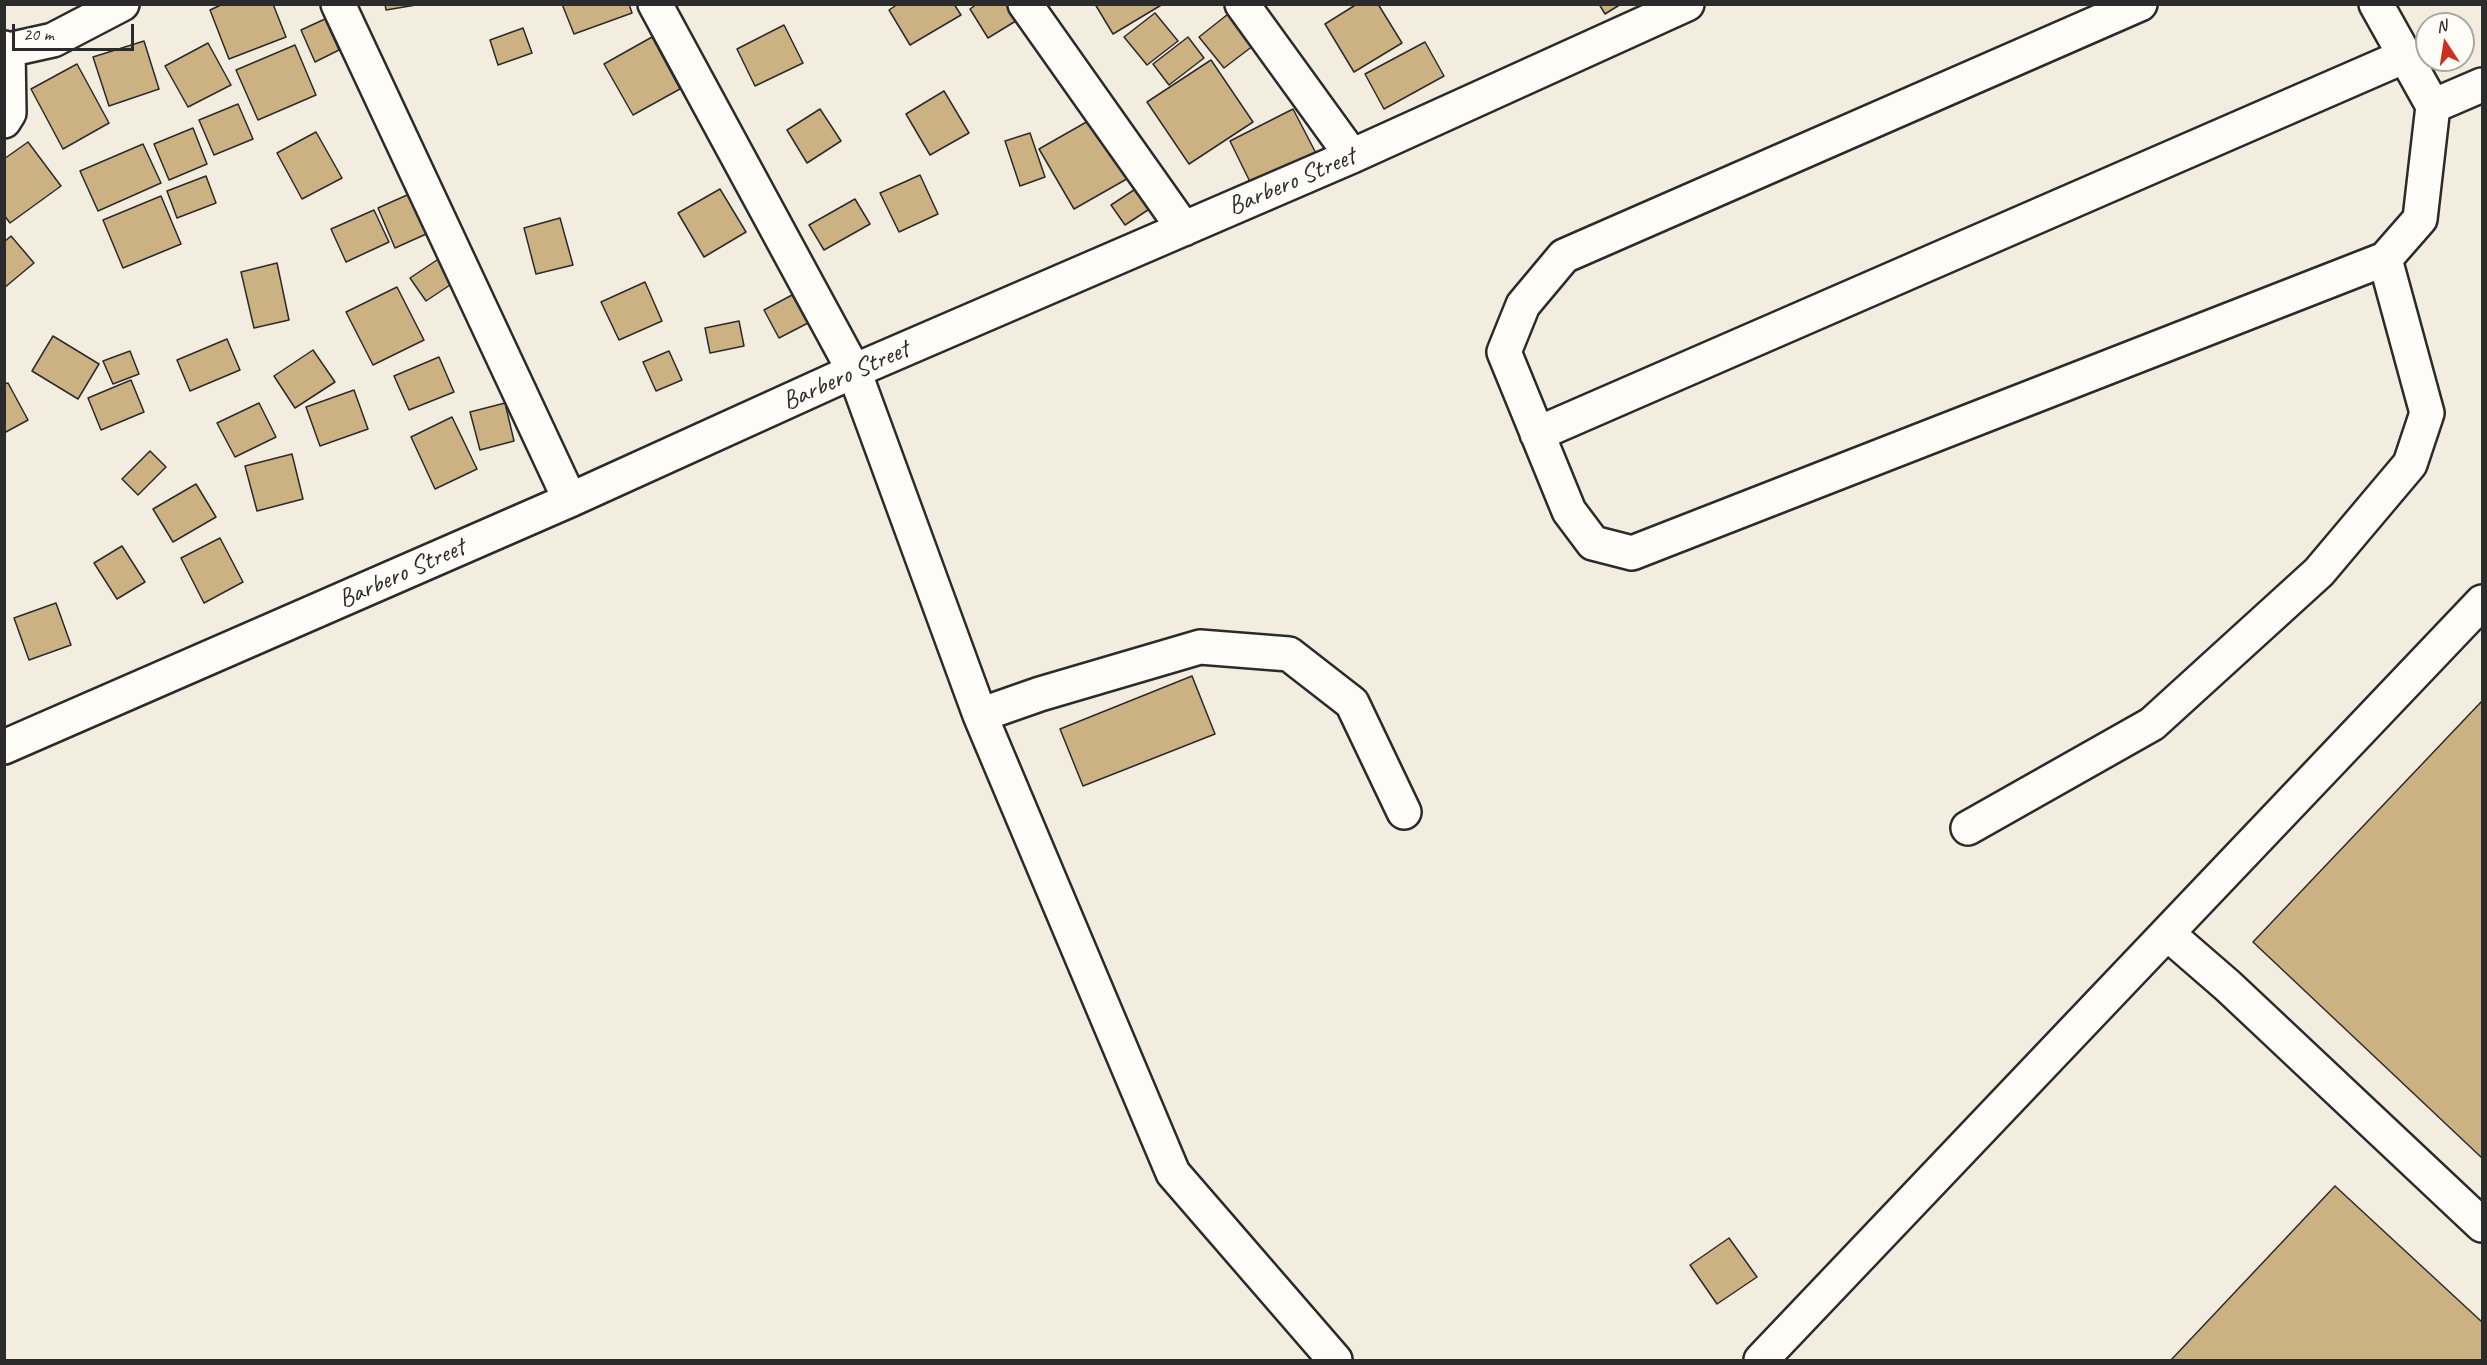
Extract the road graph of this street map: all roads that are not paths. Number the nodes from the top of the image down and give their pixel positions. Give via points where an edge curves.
1 (122, 4) edge
2 (338, 4) edge
3 (655, 4) edge
4 (1025, 4) edge
5 (1242, 4) edge
6 (1687, 4) edge
7 (2140, 4) edge
8 (2376, 4) edge
9 (6, 49) edge
10 (2405, 56) junction
11 (2482, 85) edge
12 (2433, 106) junction
13 (4, 121) edge
14 (1352, 156) junction
15 (1184, 229) junction
16 (2385, 259) junction
17 (854, 371) junction
18 (1537, 434) junction
19 (570, 500) junction
20 (2482, 602) edge
21 (980, 715) junction
22 (4, 747) edge
23 (1404, 812) dead end
24 (1968, 828) dead end
25 (2168, 934) junction
26 (2482, 1225) edge
27 (1335, 1360) edge
28 (1761, 1360) edge

1 - 9 street via 53,40
2 - 19 street
3 - 17 street
4 - 15 street
5 - 14 street
6 - 14 street, Barbero Street
7 - 18 street via 1564,256 1523,305 1504,352
8 - 10 street
9 - 13 street via 9,113
10 - 12 street
10 - 18 street
11 - 12 street
12 - 16 street via 2420,219
14 - 15 street, Barbero Street
15 - 17 street, Barbero Street
16 - 18 street via 1632,553 1593,543 1569,511
16 - 24 street via 2427,413 2410,464 2319,572 2152,724
17 - 19 street, Barbero Street
17 - 21 street
19 - 22 street, Barbero Street
20 - 25 street
21 - 23 street via 1200,647 1289,654 1352,703
21 - 27 street via 1173,1173
25 - 26 street
25 - 28 street

